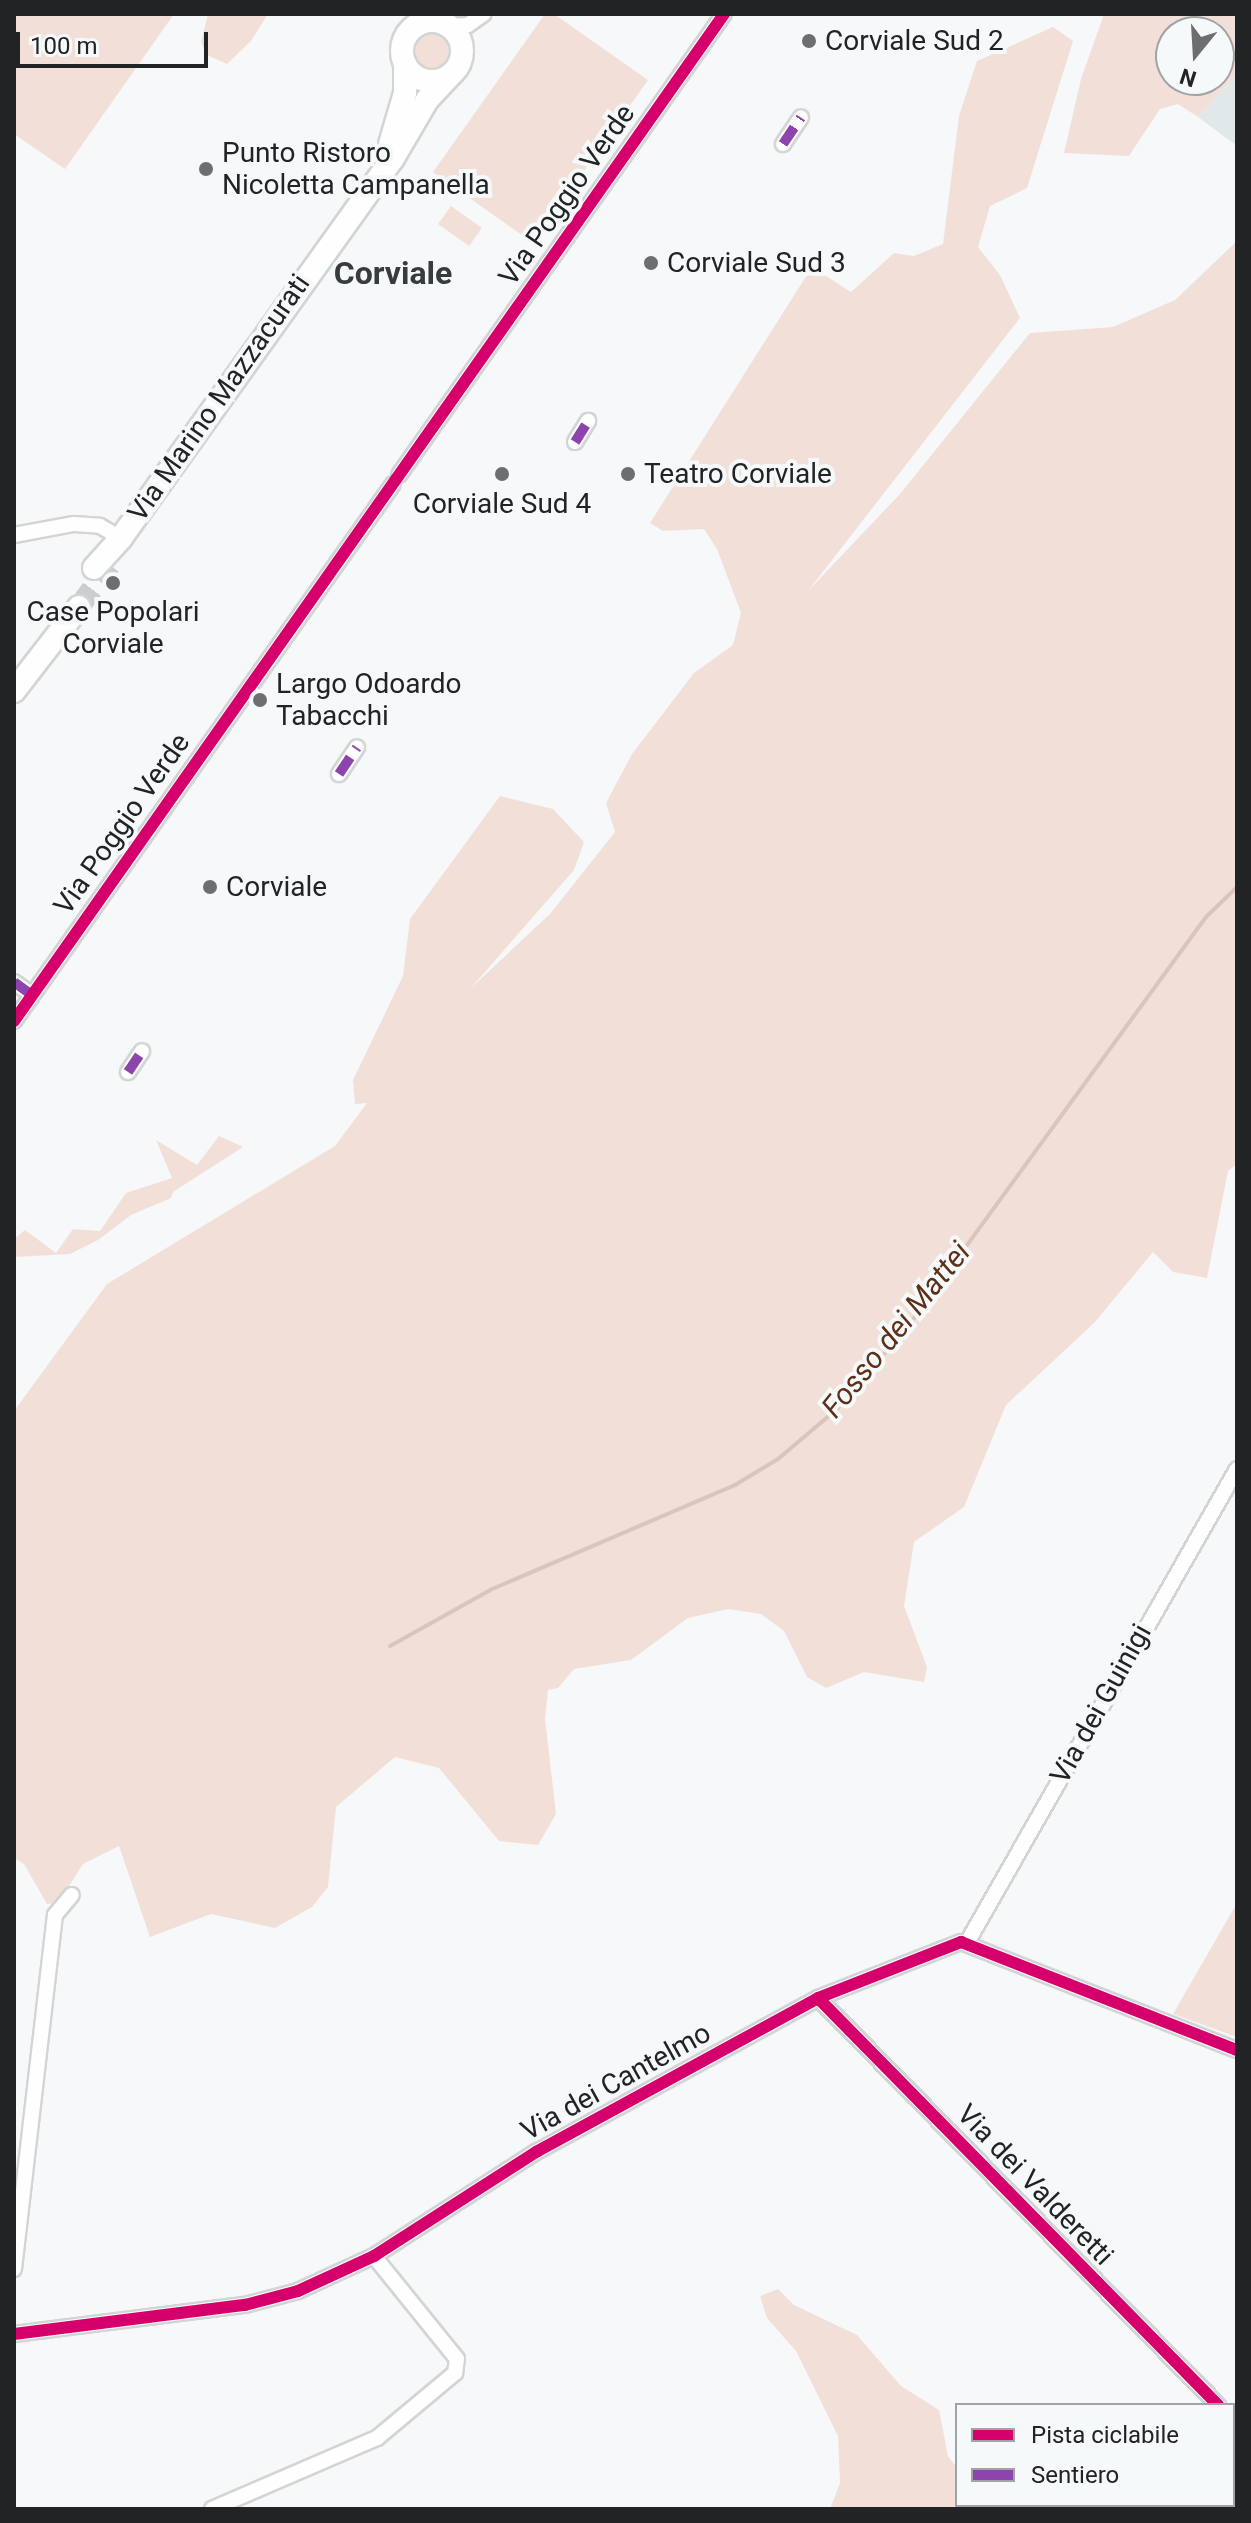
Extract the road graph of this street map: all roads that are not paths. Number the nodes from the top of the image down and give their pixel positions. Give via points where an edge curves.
1 (396, 14) edge
2 (484, 14) edge
3 (724, 14) edge
4 (437, 20) edge
5 (404, 54) junction
6 (451, 74) junction
7 (801, 117) dead end
8 (783, 144) dead end
9 (380, 172) junction
10 (588, 421) dead end
11 (575, 442) dead end
12 (14, 535) edge
13 (110, 555) joint
14 (67, 615) tunnel mouth
15 (14, 691) edge
16 (357, 747) dead end
17 (339, 774) dead end
18 (14, 982) edge
19 (32, 995) junction
20 (14, 1021) edge
21 (142, 1051) dead end
22 (128, 1072) dead end
23 (1237, 1469) edge
24 (72, 1895) dead end
25 (968, 1941) junction
26 (818, 1998) junction
27 (1237, 2050) edge
28 (374, 2256) junction
29 (14, 2269) edge
30 (14, 2334) edge
31 (1216, 2403) edge
32 (212, 2509) edge

1 - 5 street, Via Marino Mazzacurati
2 - 4 street via 468,25
3 - 19 street, Via Poggio Verde
4 - 5 street via 420,23
4 - 6 street via 463,52
5 - 6 street via 430,81
5 - 9 street, Via Marino Mazzacurati via 401,111
6 - 9 street, Via Marino Mazzacurati via 427,100 400,150
7 - 8 street
9 - 13 street, Via Marino Mazzacurati
10 - 11 street
12 - 13 street via 74,524 100,526
14 - 15 street
16 - 17 street
18 - 19 street
19 - 20 street, Via Poggio Verde
21 - 22 street
23 - 25 street, Via dei Guinigi
24 - 29 street via 55,1915
25 - 26 street, Via dei Cantelmo
25 - 27 street
26 - 28 street, Via dei Cantelmo via 536,2152
26 - 31 street, Via dei Valderetti
28 - 30 street, Via dei Cantelmo via 298,2291 262,2301
28 - 32 street via 457,2359 455,2373 377,2438

